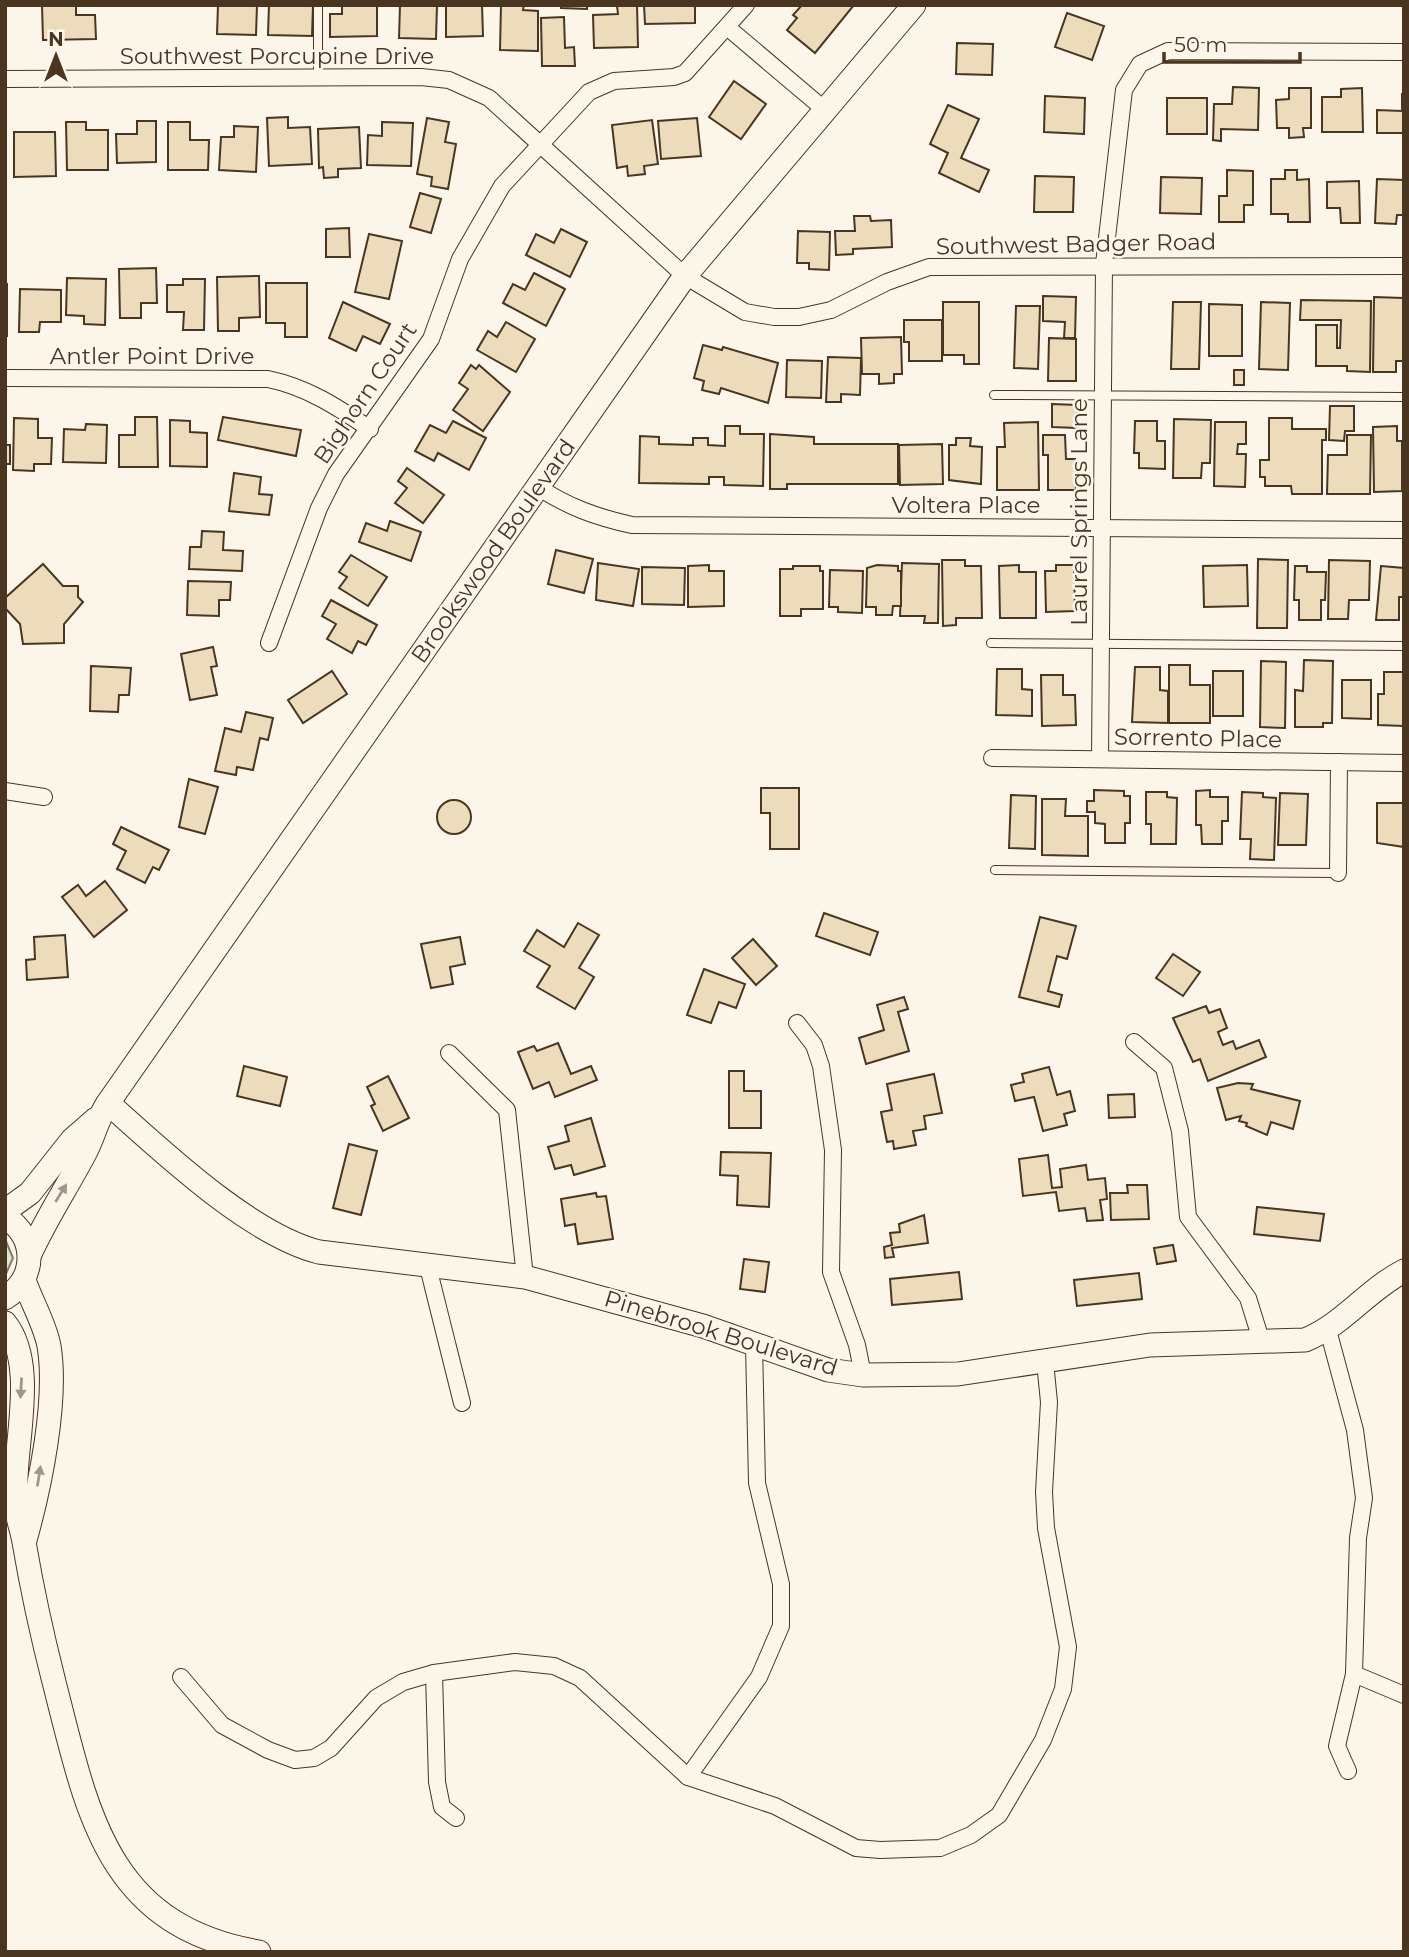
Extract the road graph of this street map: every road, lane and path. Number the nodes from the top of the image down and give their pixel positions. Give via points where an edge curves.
1 (318, 5) edge
2 (746, 5) edge
3 (914, 5) edge
4 (727, 27) junction
5 (1404, 51) edge
6 (318, 77) junction
7 (5, 79) edge
8 (825, 110) junction
9 (539, 144) junction
10 (1104, 264) junction
11 (1404, 266) edge
12 (685, 276) junction
13 (5, 378) edge
14 (994, 395) dead end
15 (1102, 396) junction
16 (1403, 397) edge
17 (370, 429) junction
18 (538, 486) junction
19 (1102, 527) junction
20 (1404, 530) edge
21 (269, 643) dead end
22 (991, 643) dead end
23 (1101, 644) junction
24 (1404, 646) edge
25 (992, 758) dead end
26 (1100, 759) junction
27 (1339, 762) junction
28 (1404, 763) edge
29 (5, 791) edge
30 (44, 797) dead end
31 (995, 870) dead end
32 (1338, 873) joint
33 (796, 1023) dead end
34 (1134, 1042) dead end
35 (449, 1053) dead end
36 (103, 1110) junction
37 (5, 1211) edge
38 (5, 1217) edge
39 (30, 1254) junction
40 (427, 1263) junction
41 (1404, 1271) edge
42 (525, 1277) junction
43 (24, 1280) junction
44 (5, 1298) edge
45 (5, 1323) edge
46 (1328, 1329) junction
47 (1262, 1343) junction
48 (754, 1344) junction
49 (1045, 1362) junction
50 (863, 1375) junction
51 (462, 1403) dead end
52 (24, 1543) junction
53 (434, 1673) junction
54 (1354, 1674) junction
55 (181, 1677) dead end
56 (1404, 1695) edge
57 (1348, 1771) dead end
58 (688, 1777) junction
59 (456, 1818) dead end
60 (260, 1952) edge

1 - 6 lane
2 - 4 street, Bighorn Court
3 - 8 main road, Brookswood Boulevard
4 - 8 street
4 - 9 street, Bighorn Court via 685,73 614,81 589,92
5 - 10 street, Laurel Springs Lane via 1168,51 1140,64 1124,90
6 - 7 street, Southwest Porcupine Drive
6 - 9 street, Southwest Porcupine Drive via 449,80 489,98
8 - 12 main road, Brookswood Boulevard
9 - 12 street, Southwest Porcupine Drive
9 - 17 street, Bighorn Court via 502,186 477,225 431,339
10 - 11 street, Southwest Badger Road
10 - 12 street, Southwest Badger Road via 929,267 831,310 799,317 745,312
10 - 15 street, Laurel Springs Lane
12 - 18 main road, Brookswood Boulevard
13 - 17 street, Antler Point Drive via 268,379 294,384
14 - 15 lane
15 - 16 lane
15 - 19 street, Laurel Springs Lane
17 - 21 street, Bighorn Court via 336,474 319,508
18 - 19 street, Voltera Place via 561,503 632,525
18 - 36 main road, Brookswood Boulevard
19 - 20 street, Voltera Place
19 - 23 street, Laurel Springs Lane
22 - 23 lane
23 - 24 lane
23 - 26 street, Laurel Springs Lane
25 - 26 street, Sorrento Place
26 - 27 street, Sorrento Place
27 - 28 street, Sorrento Place
27 - 32 street
29 - 30 street
31 - 32 lane
33 - 50 street via 814,1045 821,1066 833,1150 831,1272 858,1345
34 - 47 street via 1164,1068 1180,1131 1188,1217 1248,1298
35 - 42 street via 508,1110
36 - 37 main road, Brookswood Boulevard via 72,1140 30,1194
39 -> 36 main road, Brookswood Boulevard
36 - 40 main road, Pinebrook Boulevard via 278,1238 319,1252
38 - 39 main road via 20,1229
39 - 43 main road, Brookswood Boulevard
40 - 42 main road, Pinebrook Boulevard
40 - 51 street
41 - 46 main road, Pinebrook Boulevard
42 - 48 main road, Pinebrook Boulevard via 644,1308
43 - 44 main road
52 -> 43 main road via 34,1508 52,1372 48,1342
45 -> 52 main road via 13,1333 22,1375 16,1505
46 - 47 main road, Pinebrook Boulevard via 1305,1340
46 - 54 street via 1355,1430 1364,1498 1358,1538
47 - 49 main road, Pinebrook Boulevard via 1150,1345
48 - 50 main road, Pinebrook Boulevard via 828,1370
48 - 58 street via 757,1483 781,1584 781,1626 760,1677
49 - 50 main road, Pinebrook Boulevard via 958,1374
49 - 58 street via 1049,1402 1046,1528 1068,1647 1063,1689 1043,1740 999,1815 971,1835 940,1848 856,1848 775,1806
52 - 60 main road via 34,1602 81,1787 111,1859 132,1886 178,1923 233,1947
53 - 55 street via 403,1682 376,1698 331,1748 314,1758 295,1760 268,1751 222,1725
53 - 58 street via 515,1662 554,1666 580,1678
53 - 59 street via 437,1782 442,1807
54 - 56 street
54 - 57 street via 1337,1746

